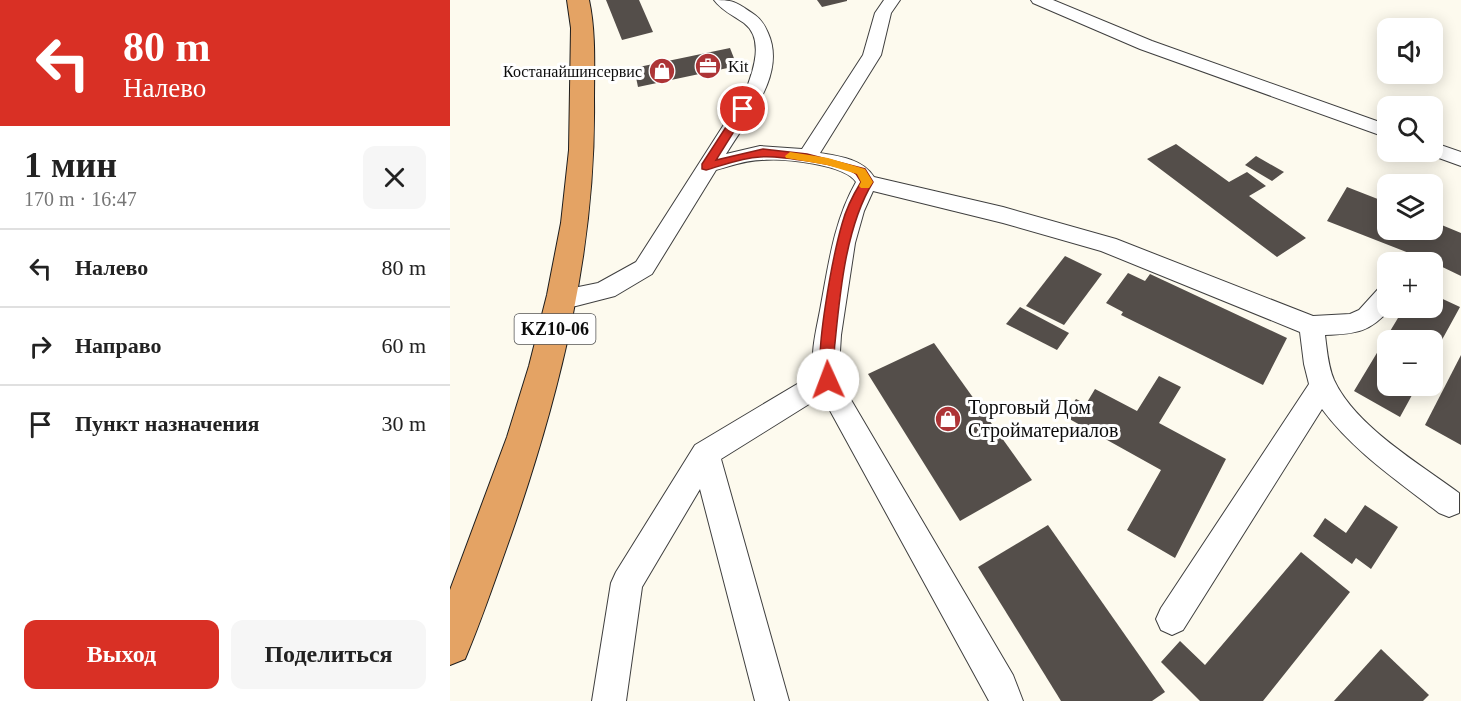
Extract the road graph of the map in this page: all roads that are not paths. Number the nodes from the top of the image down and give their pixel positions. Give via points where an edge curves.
1 (578, 0) edge
2 (722, 0) edge
3 (1039, 0) edge
4 (883, 4) edge
5 (1377, 128) edge
6 (1443, 152) edge
7 (807, 158) junction
8 (1461, 159) edge
9 (706, 166) junction
10 (867, 182) junction
11 (563, 299) junction
12 (1377, 307) edge
13 (1312, 326) junction
14 (828, 380) junction
15 (1323, 385) junction
16 (705, 454) junction
17 (1449, 503) dead end
18 (1172, 619) dead end
19 (450, 644) edge
20 (609, 701) edge
21 (772, 701) edge
22 (1006, 701) edge

1 - 11 highway, KZ10-06 via 583,97 581,182
2 - 9 lane via 755,23 764,44 765,64 755,90
3 - 5 lane via 1146,45
4 - 7 lane via 872,55
6 - 8 lane
7 - 9 lane via 763,153
7 - 10 lane via 861,172
9 - 11 lane via 644,268 622,285 594,295
10 - 13 lane via 1108,245
10 - 14 lane via 848,224 841,258 828,342
11 - 19 highway, KZ10-06 via 530,418
12 - 13 lane via 1368,317 1353,324
13 - 15 lane
14 - 16 lane
14 - 22 lane
15 - 17 lane via 1339,412
15 - 18 lane
16 - 20 lane via 627,583
16 - 21 lane

